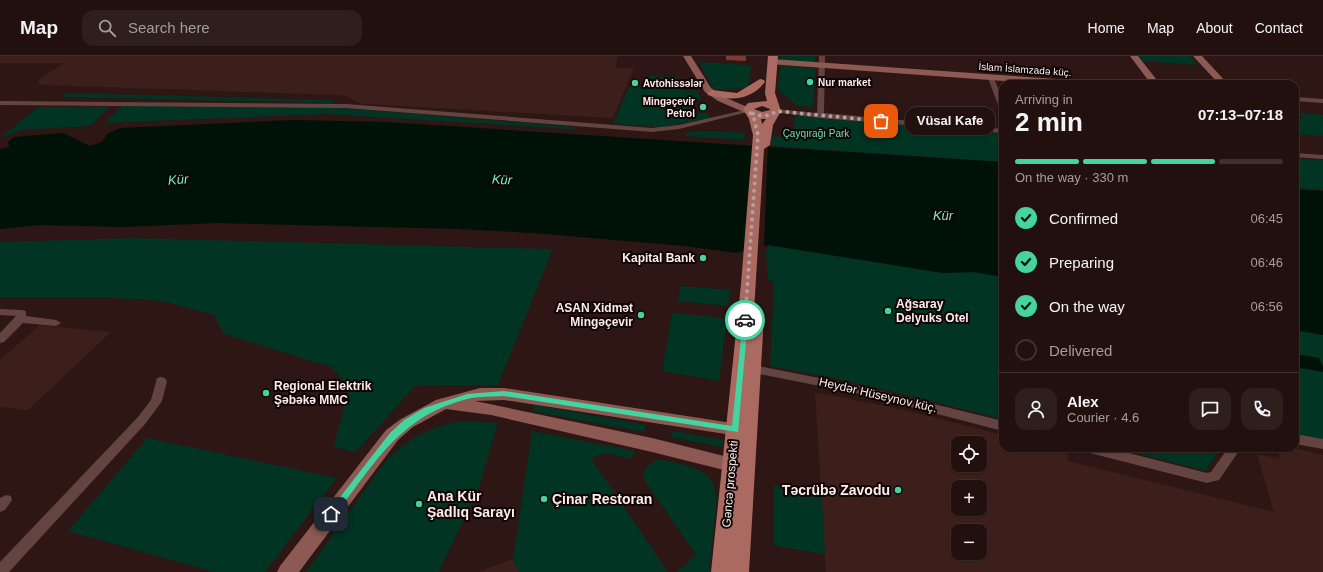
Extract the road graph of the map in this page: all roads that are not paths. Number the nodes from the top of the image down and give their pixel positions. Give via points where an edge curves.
1 (688, 56) edge
2 (822, 56) edge
3 (1134, 56) edge
4 (1197, 56) edge
5 (772, 59) edge
6 (821, 66) junction
7 (761, 69) dead end
8 (991, 78) junction
9 (1022, 80) edge
10 (1153, 80) edge
11 (1220, 80) edge
12 (760, 82) junction
13 (712, 93) junction
14 (999, 99) edge
15 (1299, 99) edge
16 (1323, 101) edge
17 (0, 103) edge
18 (752, 107) junction
19 (775, 110) junction
20 (820, 116) junction
21 (999, 131) edge
22 (762, 135) junction
23 (1299, 155) edge
24 (1323, 157) edge
25 (754, 277) junction
26 (0, 312) edge
27 (21, 319) junction
28 (56, 323) dead end
29 (0, 339) edge
30 (753, 369) junction
31 (161, 381) dead end
32 (442, 404) junction
33 (999, 425) edge
34 (742, 431) junction
35 (1299, 440) edge
36 (1323, 444) edge
37 (1106, 452) edge
38 (1232, 452) edge
39 (739, 467) junction
40 (0, 572) edge
41 (286, 572) edge
42 (722, 572) edge
43 (738, 572) edge

1 - 13 main road via 705,87
2 - 6 street
3 - 10 main road
4 - 11 main road
5 - 6 main road, İslam İslamzadə küç.
5 - 19 main road via 770,93
6 - 8 main road, İslam İslamzadə küç.
6 - 20 street
7 - 12 main road
8 - 9 main road, İslam İslamzadə küç.
8 - 14 street
12 - 13 main road via 744,96
12 - 18 main road
13 - 18 main road
15 - 16 street
17 - 18 street via 346,106 652,130 679,127
18 - 19 main road via 763,103
18 - 22 main road via 754,119
19 - 20 street
19 - 22 main road
20 - 21 street
22 - 25 main road
23 - 24 street
25 - 30 main road, Gəncə prospekti
25 - 34 main road, Gəncə prospekti
26 - 27 street via 22,314
27 - 28 street
27 - 29 street
30 - 33 street, Heydər Hüseynov küç. via 860,390
30 - 34 main road, Gəncə prospekti
31 - 40 street via 156,401 142,420
32 - 34 main road via 473,395 504,394
32 - 39 main road via 491,409
32 - 41 main road via 416,417 392,435
34 - 39 main road, Gəncə prospekti
35 - 36 street
37 - 38 street via 1207,478 1215,476
39 - 42 main road, Gəncə prospekti
39 - 43 main road, Gəncə prospekti

